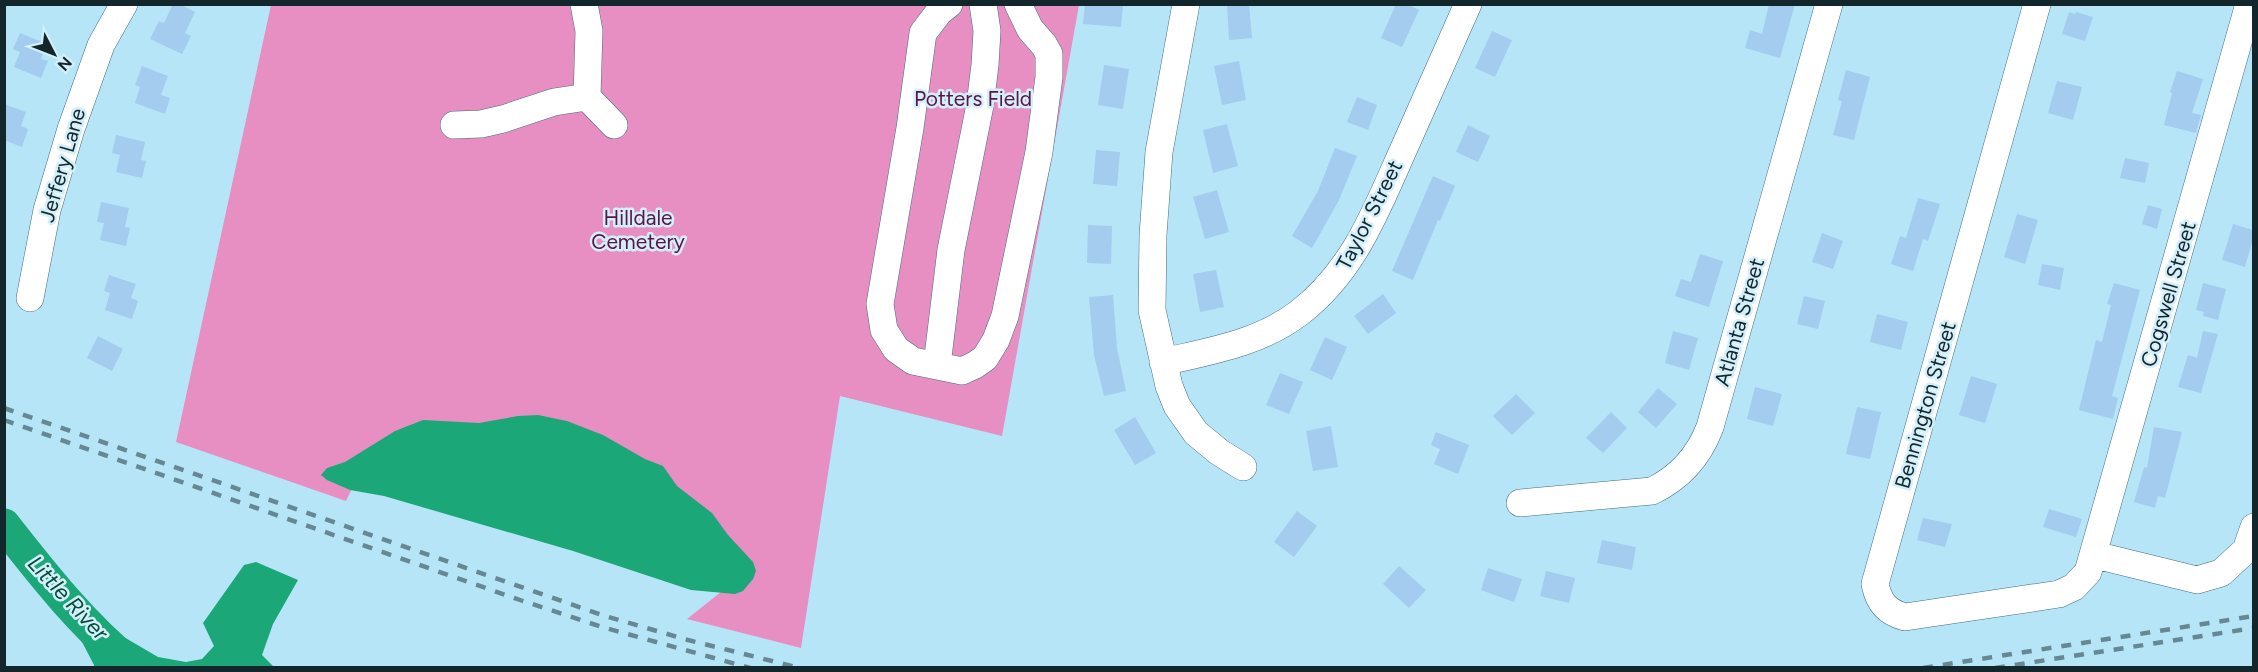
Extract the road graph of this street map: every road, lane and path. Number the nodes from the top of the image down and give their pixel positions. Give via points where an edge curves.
1 (124, 4) edge
2 (584, 4) edge
3 (949, 4) edge
4 (983, 4) edge
5 (1018, 4) edge
6 (1186, 4) edge
7 (1468, 4) edge
8 (1829, 4) edge
9 (2037, 4) edge
10 (2249, 4) edge
11 (587, 97) junction
12 (454, 125) dead end
13 (614, 125) dead end
14 (30, 298) dead end
15 (1163, 362) junction
16 (937, 365) junction
17 (1243, 467) dead end
18 (1521, 503) dead end
19 (2253, 527) edge
20 (2095, 555) junction
21 (2081, 581) joint

1 - 14 street, Jeffery Lane via 101,45 70,129 47,210
2 - 11 street via 589,31
3 - 16 street via 922,33 880,304 884,330 896,349 913,361
4 - 16 street via 987,31 980,105 951,250
5 - 16 street via 1049,54 1049,77 1039,152 1005,316 985,358 962,371
6 - 15 street via 1159,153 1153,235 1152,310
7 - 15 street, Taylor Street via 1375,212 1339,275 1298,314 1272,329 1238,345
8 - 18 street, Atlanta Street via 1710,427 1695,458 1667,484 1652,491
9 - 21 street, Bennington Street via 1875,584 1884,606 1905,617 2059,594
10 - 20 street, Cogswell Street
11 - 12 street via 554,102 492,122
11 - 13 street
15 - 17 street via 1177,406 1191,426 1219,452
19 - 20 street via 2246,550 2221,573 2197,580
20 - 21 street, Cogswell Street

